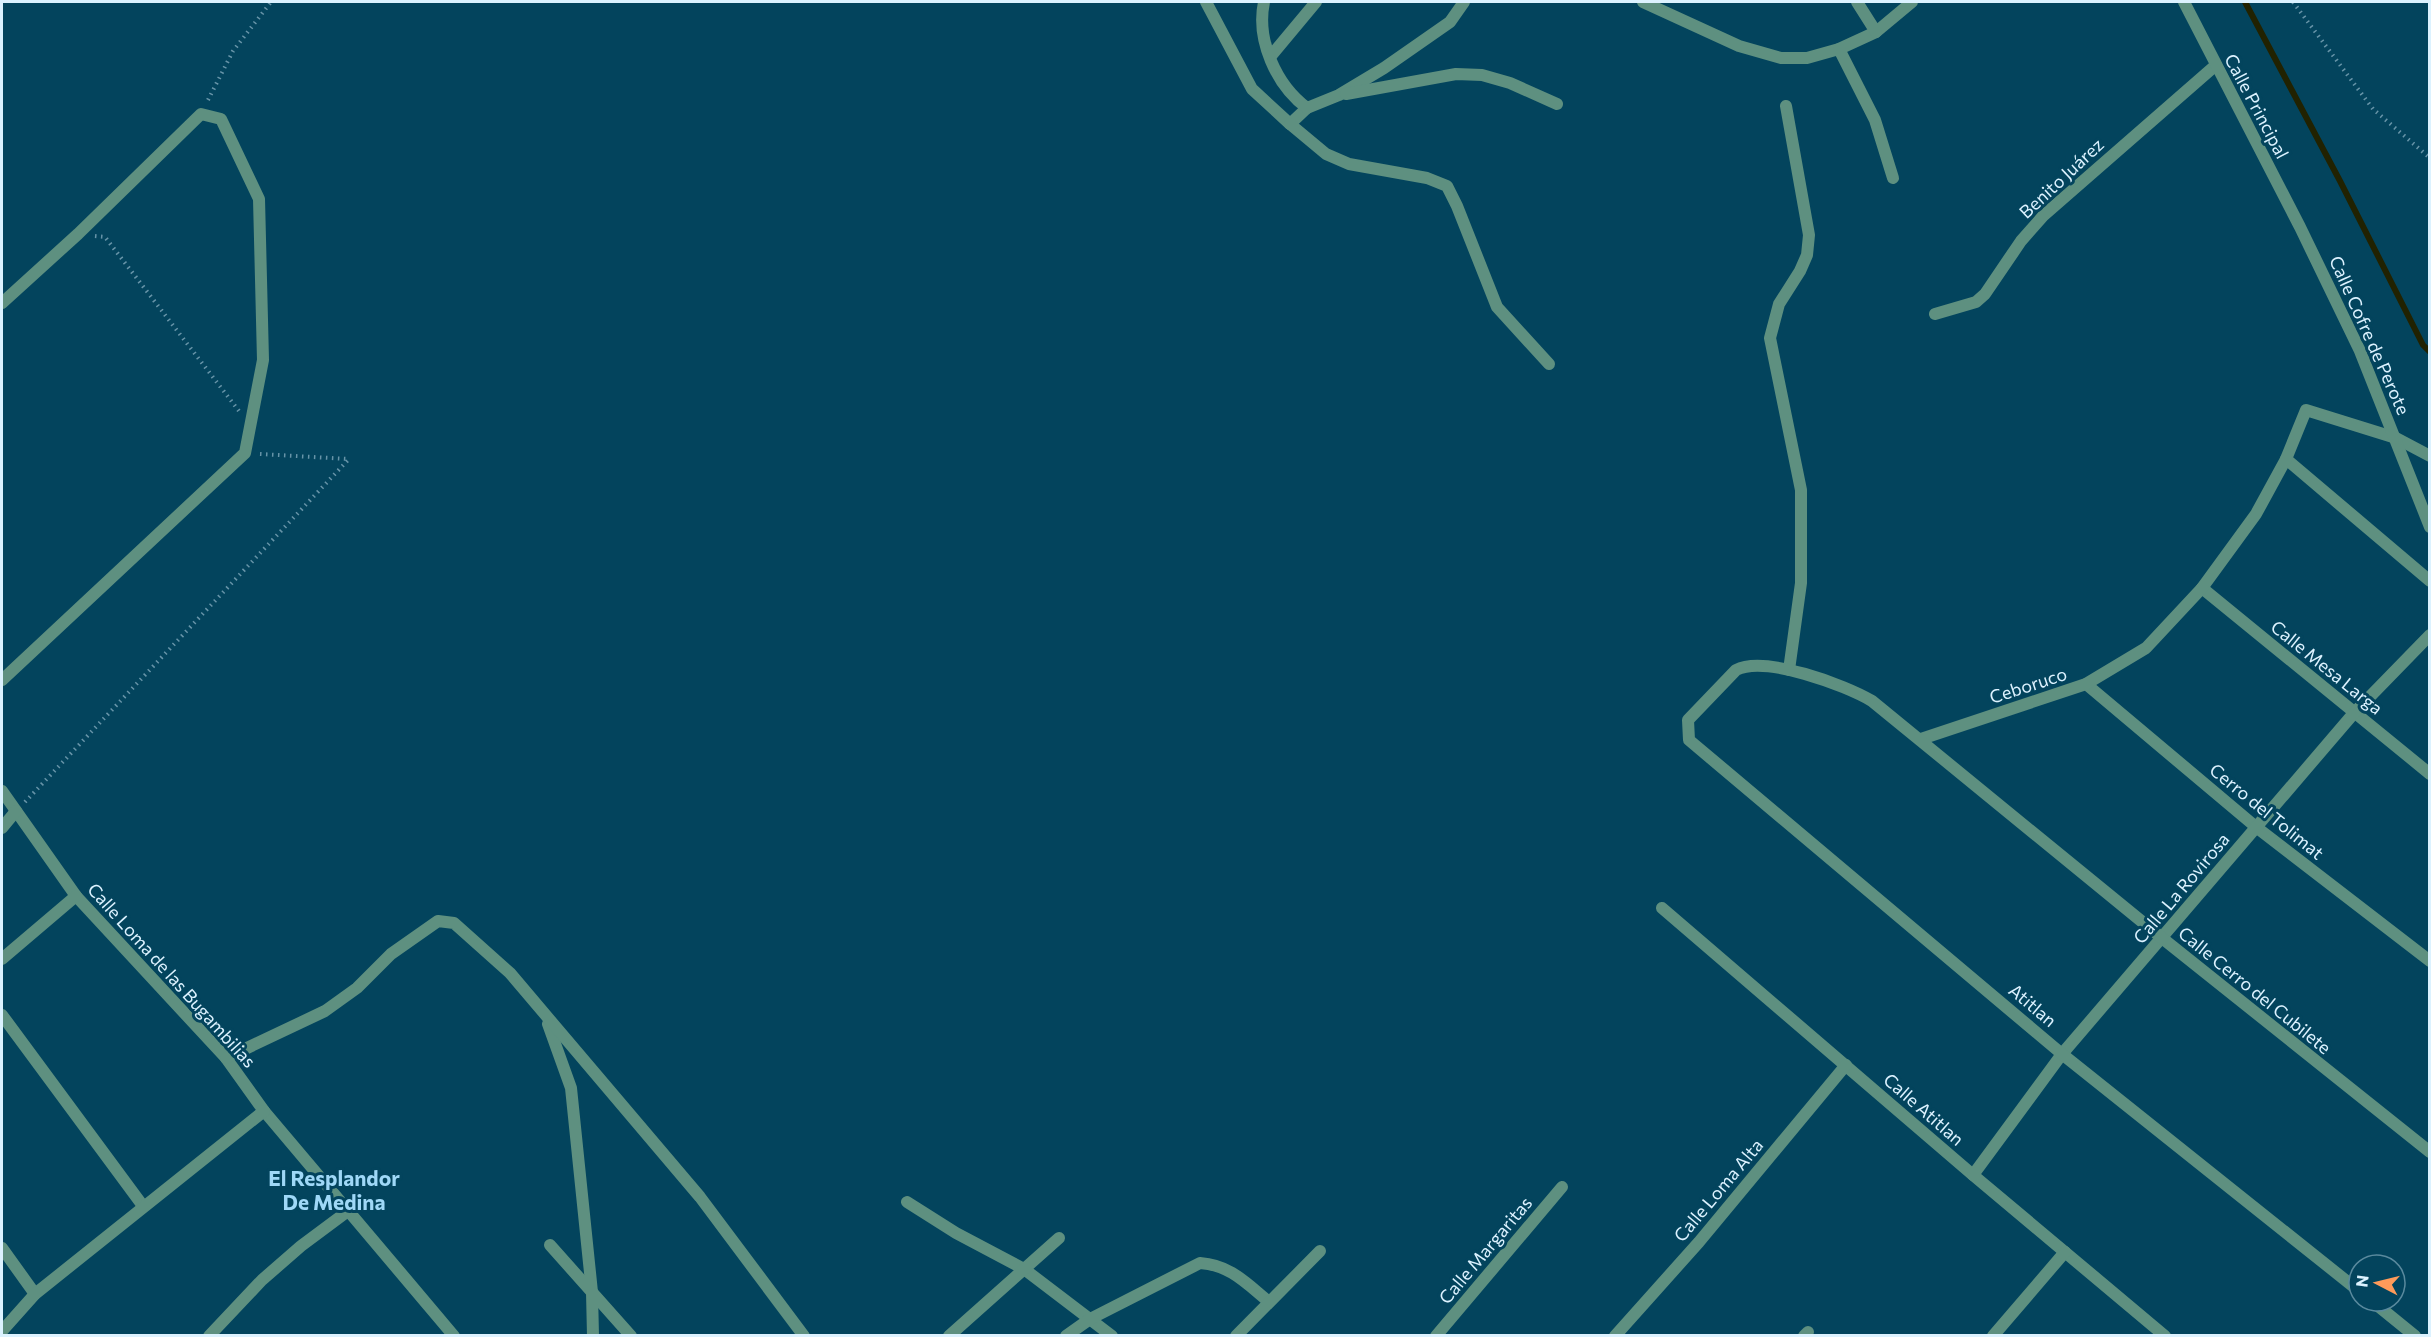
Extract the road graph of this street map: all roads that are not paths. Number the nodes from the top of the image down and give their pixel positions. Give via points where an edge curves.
1 (1206, 2) edge
2 (1264, 2) edge
3 (1316, 2) edge
4 (1464, 2) edge
5 (1643, 2) edge
6 (1857, 2) edge
7 (1912, 2) edge
8 (2184, 2) edge
9 (1876, 32) junction
10 (1839, 49) junction
11 (1270, 56) junction
12 (2216, 65) junction
13 (1339, 95) junction
14 (1557, 104) dead end
15 (1786, 106) dead end
16 (1307, 108) junction
17 (1290, 124) junction
18 (1893, 178) dead end
19 (2300, 227) joint
20 (2, 303) edge
21 (1935, 314) dead end
22 (1549, 364) dead end
23 (2396, 438) junction
24 (2430, 456) edge
25 (2286, 459) junction
26 (2430, 527) edge
27 (2430, 580) edge
28 (2202, 588) junction
29 (2430, 635) edge
30 (1789, 670) junction
31 (2, 680) edge
32 (2086, 684) junction
33 (2354, 713) junction
34 (1921, 739) junction
35 (2430, 774) edge
36 (2, 791) edge
37 (16, 811) junction
38 (2256, 826) junction
39 (2, 828) edge
40 (76, 896) junction
41 (1662, 908) dead end
42 (2162, 938) junction
43 (2, 959) edge
44 (2430, 961) edge
45 (2, 1015) edge
46 (546, 1017) junction
47 (2062, 1054) junction
48 (226, 1058) junction
49 (1846, 1065) junction
50 (264, 1111) junction
51 (2430, 1152) edge
52 (1972, 1175) junction
53 (1562, 1187) dead end
54 (907, 1202) dead end
55 (142, 1206) junction
56 (348, 1211) junction
57 (1059, 1238) dead end
58 (550, 1245) dead end
59 (2, 1248) edge
60 (1320, 1251) dead end
61 (2065, 1252) junction
62 (1024, 1269) junction
63 (2347, 1281) edge
64 (592, 1292) junction
65 (35, 1294) junction
66 (1268, 1301) junction
67 (2387, 1313) edge
68 (1090, 1319) junction
69 (2, 1331) edge
70 (209, 1335) edge
71 (454, 1335) edge
72 (593, 1335) edge
73 (631, 1335) edge
74 (804, 1335) edge
75 (949, 1335) edge
76 (1066, 1335) edge
77 (1112, 1335) edge
78 (1236, 1335) edge
79 (1436, 1335) edge
80 (1615, 1335) edge
81 (1994, 1335) edge
82 (2165, 1335) edge
83 (2415, 1335) edge

1 - 17 street via 1252,89
2 - 11 street via 1264,37
3 - 11 street
4 - 13 street via 1449,22
5 - 10 street via 1739,46 1781,58 1807,58
6 - 9 street
7 - 9 street
8 - 12 street, Calle Principal
9 - 10 street
10 - 18 street via 1875,120
11 - 16 street via 1276,75
12 - 19 street, Calle Principal
12 - 21 street, Benito Juárez via 2043,216 1976,302
13 - 14 street via 1465,74 1510,83
13 - 16 street
15 - 30 street via 1809,235 1800,271 1779,304 1770,338 1800,490 1801,583
16 - 17 street
17 - 22 street via 1326,154 1349,164 1427,178 1447,186 1497,306
19 - 23 street, Calle Cofre de Perote via 2360,351
20 - 31 street via 201,114 221,119 259,199 263,360 244,453
23 - 24 street
23 - 25 street, Ceboruco via 2303,411
23 - 26 street, Calle Cofre de Perote
25 - 27 street
25 - 28 street, Ceboruco via 2256,514
28 - 32 street, Ceboruco via 2146,648
28 - 33 street, Calle Mesa Larga
29 - 33 street, Calle La Rovirosa
30 - 34 street via 1851,689
30 - 47 street, Atitlan via 1746,666 1736,670 1688,720 1689,740
32 - 34 street, Ceboruco
32 - 38 street, Cerro del Tolimat
33 - 35 street, Calle Mesa Larga
33 - 38 street, Calle La Rovirosa
34 - 42 street, Calle Cerro del Cubilete
36 - 37 street, Calle Loma de las Bugambilias
37 - 39 street
37 - 40 street, Calle Loma de las Bugambilias
38 - 42 street, Calle La Rovirosa
38 - 44 street, Cerro del Tolimat
40 - 43 street
40 - 48 street, Calle Loma de las Bugambilias
41 - 49 street, Calle Atitlan
42 - 47 street, Calle La Rovirosa
42 - 51 street, Calle Cerro del Cubilete
45 - 55 street
46 - 48 street via 510,973 462,930 454,923 438,921 391,954 357,988 325,1011
46 - 64 street via 571,1088
46 - 74 street via 700,1197
47 - 52 street, Calle La Rovirosa
47 - 63 street, Atitlan
48 - 50 street, Calle Loma de las Bugambilias
49 - 52 street, Calle Atitlan
49 - 80 street, Calle Loma Alta via 1699,1242
50 - 55 street
50 - 56 street, Calle Loma de las Bugambilias
52 - 61 street, Calle Atitlan
53 - 79 street, Calle Margaritas
54 - 62 street
55 - 65 street
56 - 70 street via 262,1280
56 - 71 street, Calle Loma de las Bugambilias
57 - 62 street
58 - 64 street
59 - 65 street
60 - 66 street
61 - 81 street
61 - 82 street, Calle Atitlan
62 - 68 street
62 - 75 street
64 - 72 street
64 - 73 street
65 - 69 street
66 - 68 street via 1230,1271 1200,1263
66 - 78 street
67 - 83 street
68 - 76 street
68 - 77 street

